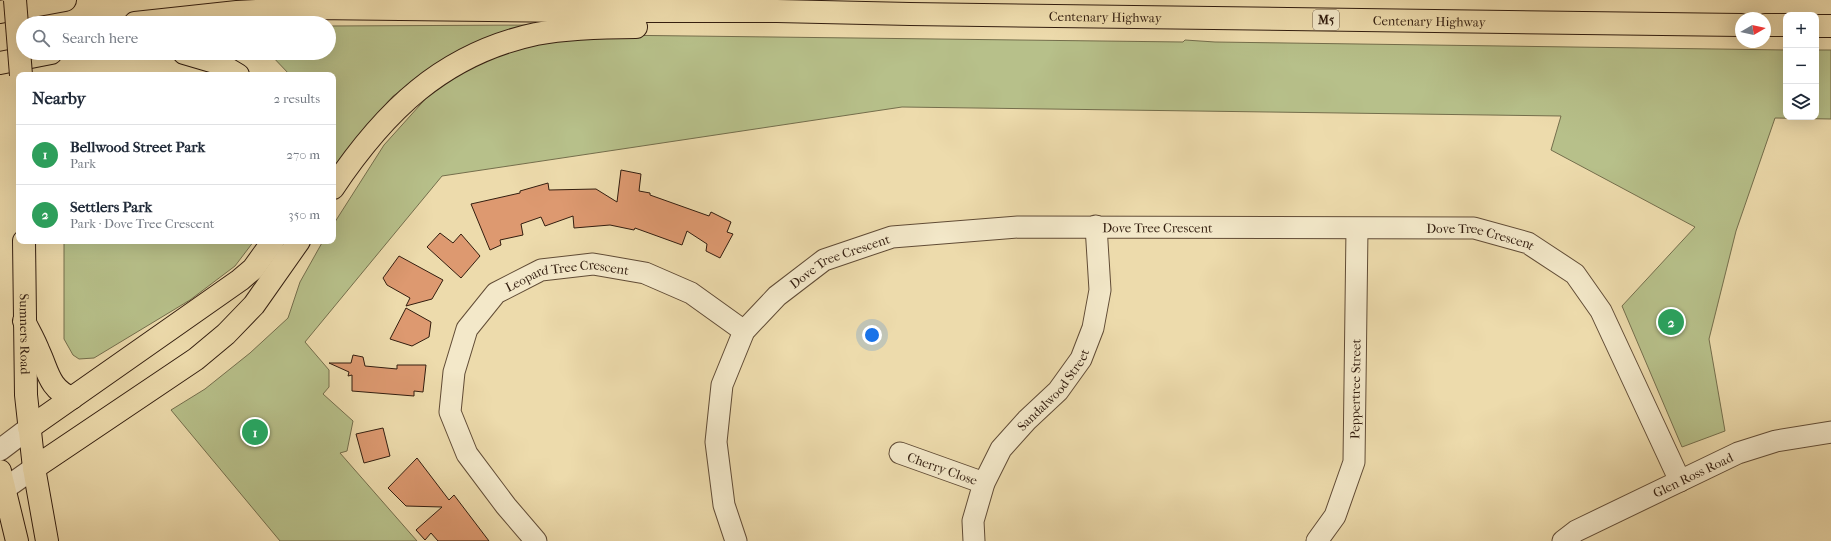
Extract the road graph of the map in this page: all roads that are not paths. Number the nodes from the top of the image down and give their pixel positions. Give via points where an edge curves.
1 (15, 0) edge
2 (65, 0) edge
3 (777, 11) junction
4 (0, 12) edge
5 (16, 16) edge
6 (200, 16) edge
7 (1735, 25) edge
8 (1771, 25) edge
9 (1783, 25) edge
10 (1819, 26) edge
11 (1831, 26) edge
12 (16, 45) edge
13 (0, 48) edge
14 (16, 60) edge
15 (20, 60) edge
16 (210, 60) edge
17 (0, 63) edge
18 (21, 72) edge
19 (233, 72) edge
20 (336, 184) edge
21 (1096, 226) junction
22 (1357, 229) junction
23 (24, 244) edge
24 (271, 244) edge
25 (297, 244) edge
26 (24, 321) junction
27 (744, 331) junction
28 (72, 398) junction
29 (29, 428) junction
30 (1831, 432) edge
31 (0, 450) edge
32 (900, 453) dead end
33 (34, 468) junction
34 (1680, 481) junction
35 (984, 483) junction
36 (1, 484) edge
37 (17, 541) edge
38 (47, 541) edge
39 (536, 541) edge
40 (736, 541) edge
41 (974, 541) edge
42 (1317, 541) edge
43 (1563, 541) edge

1 - 5 main road, bridge
2 - 4 main road
3 - 6 main road, Centenary Highway / M5 via 578,12 313,8
3 - 7 main road, Centenary Highway / M5
3 - 20 main road via 756,25 583,28 535,34 490,49 446,70 411,95 377,128
8 - 9 main road
10 - 11 main road
12 - 13 main road
14 - 17 main road
15 - 18 main road, bridge
16 - 19 main road
21 - 22 street, Dove Tree Crescent
21 - 27 street, Dove Tree Crescent via 1018,227 892,237 824,260 778,296
21 - 35 street, Sandalwood Street via 1100,290 1093,328 1081,359 1058,391 1001,449
22 - 34 street, Dove Tree Crescent via 1474,228 1528,243 1575,274 1601,311
22 - 42 street, Peppertree Street via 1354,462 1335,516
23 - 26 main road, Sumners Road
24 - 28 main road via 253,269 240,280
25 - 33 main road via 254,305 214,344 196,359
26 - 28 main road via 40,352 48,378 58,390
26 - 29 main road, Sumners Road
27 - 39 street, Leopard Tree Crescent via 684,290 645,273 592,264 541,270 496,293 466,329 454,372 450,412 467,454
27 - 40 street, Dove Tree Crescent via 722,385 716,442 724,505
28 - 29 main road
29 - 31 street
29 - 33 main road, Sumners Road
30 - 34 street, Glen Ross Road via 1776,441 1738,453
32 - 35 street, Cherry Close
33 - 36 street
33 - 38 main road, Sumners Road
34 - 43 street, Glen Ross Road via 1576,531
35 - 41 street, Sandalwood Street via 973,520
36 - 37 main road

